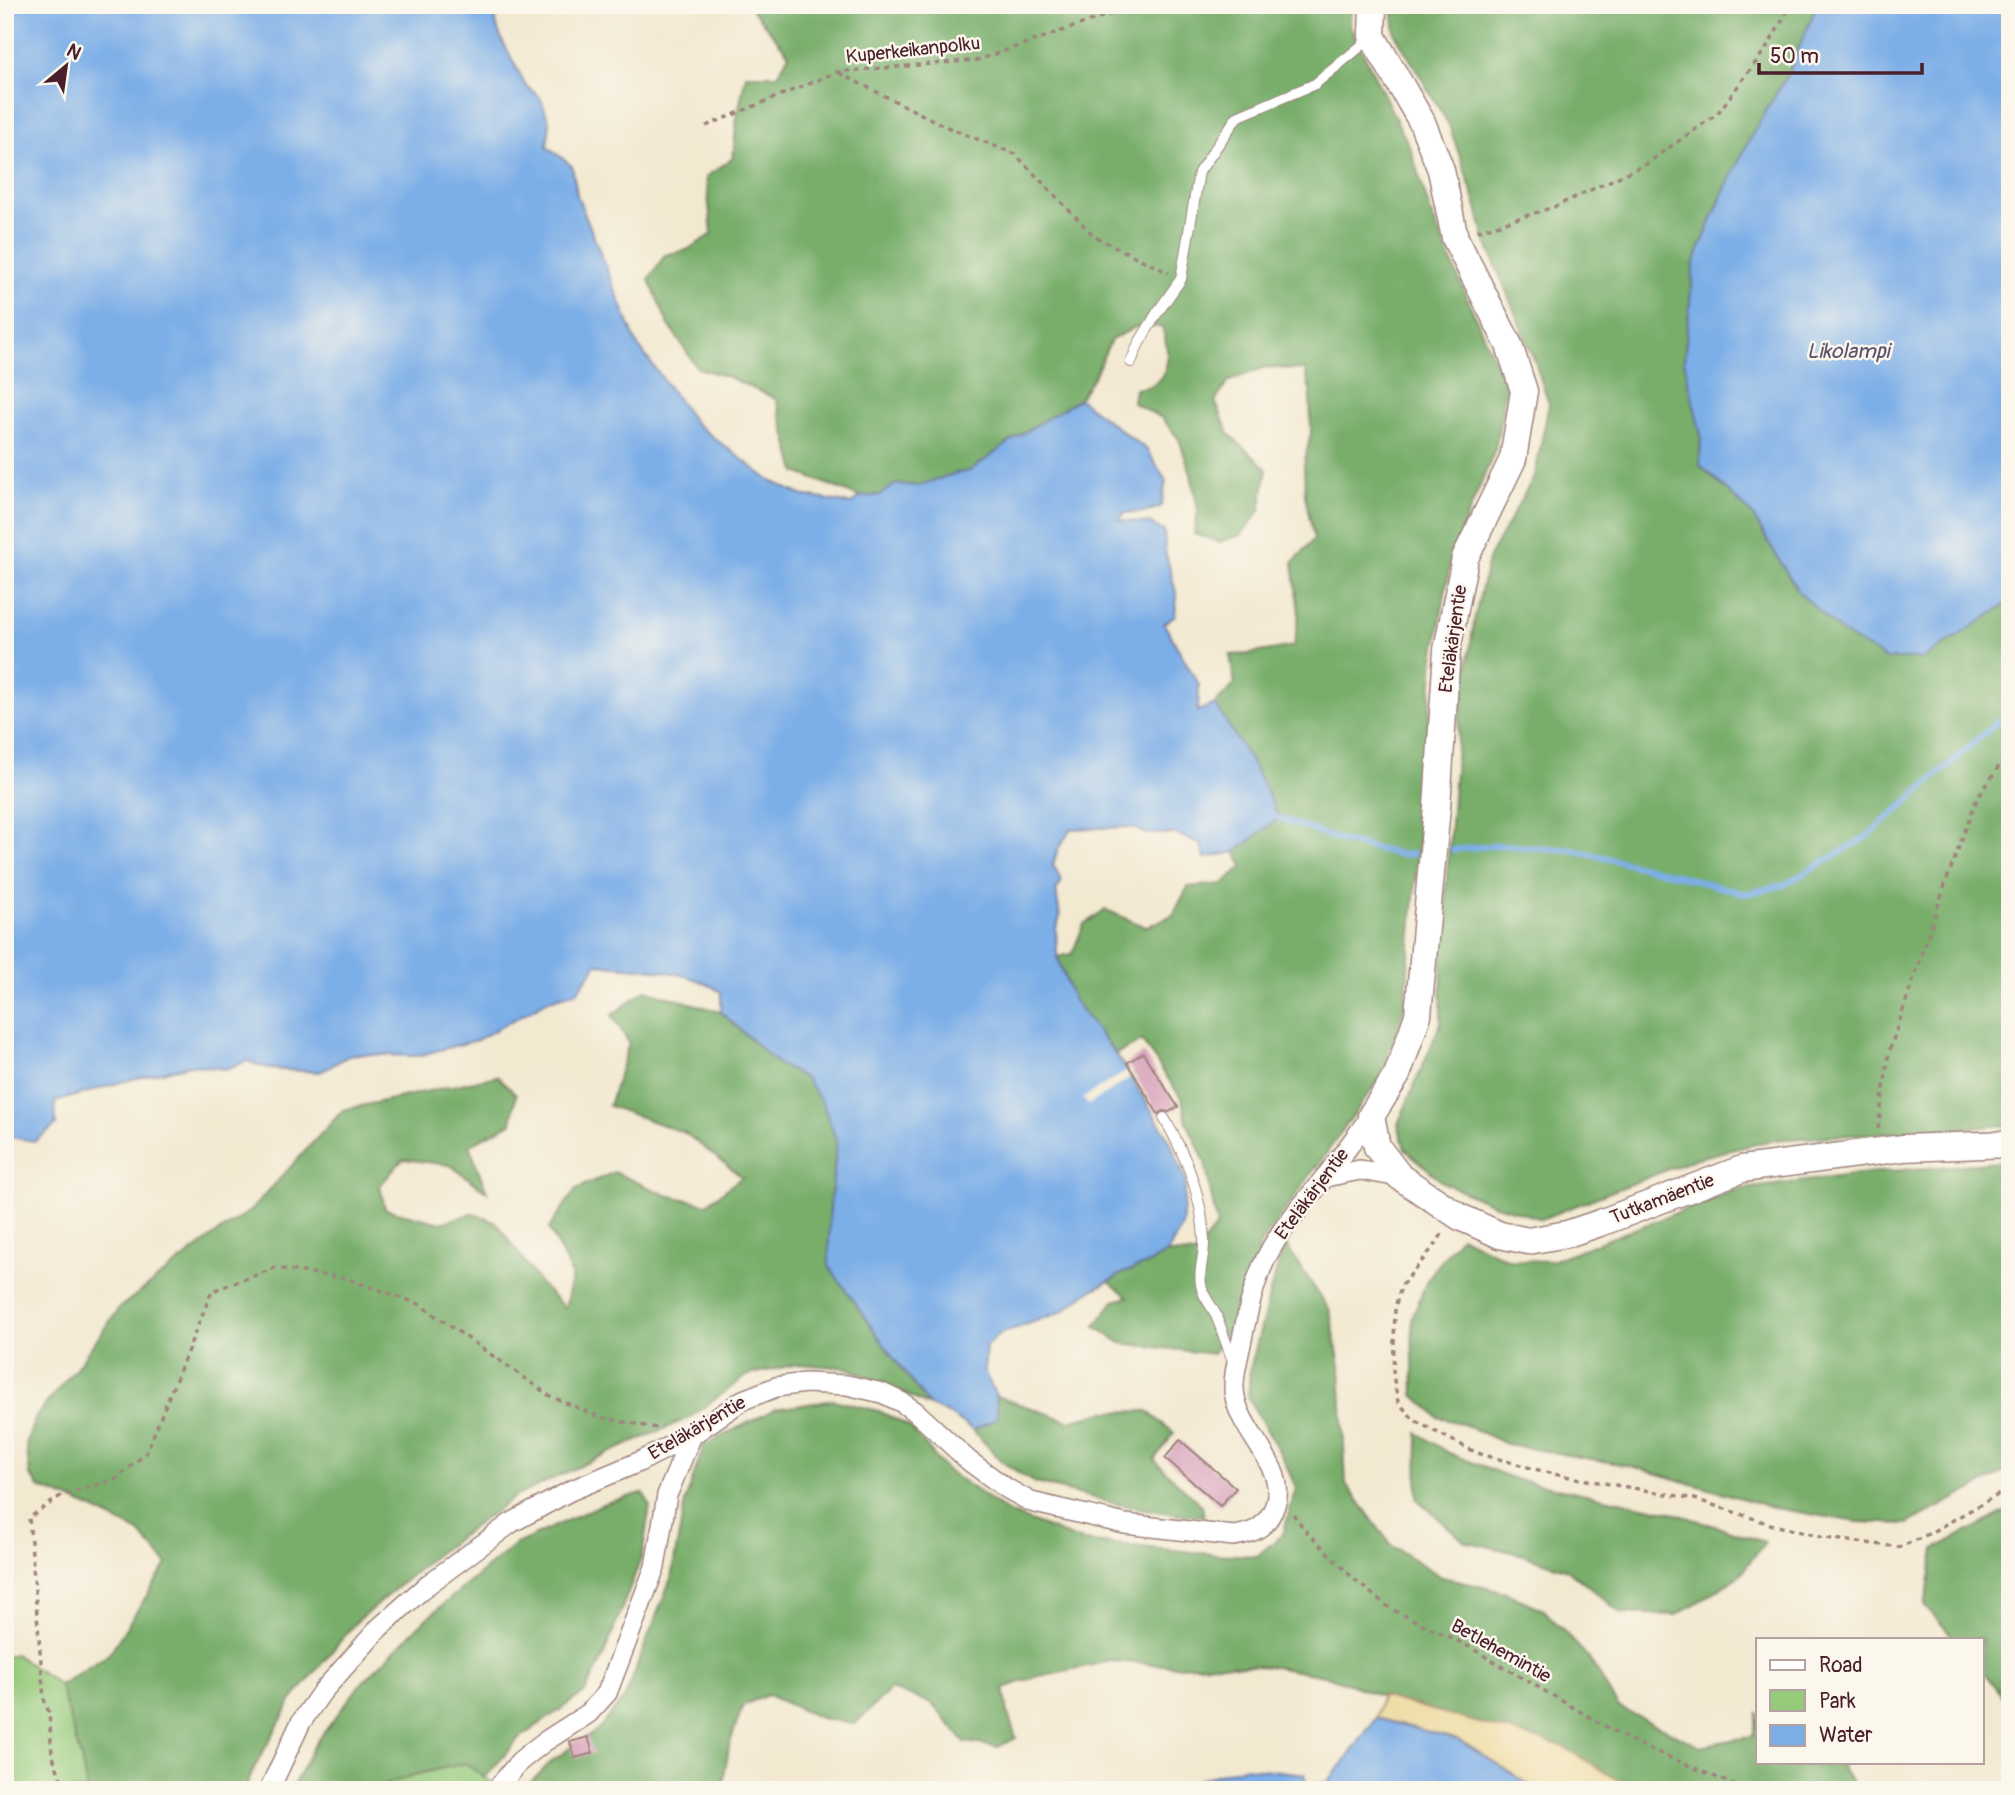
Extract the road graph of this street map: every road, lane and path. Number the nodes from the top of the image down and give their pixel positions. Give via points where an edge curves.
1 (1125, 5) edge
2 (1373, 5) edge
3 (1791, 5) edge
4 (1372, 36) junction
5 (837, 72) junction
6 (706, 126) dead end
7 (1455, 238) junction
8 (1181, 279) junction
9 (1131, 362) dead end
10 (2010, 749) edge
11 (1371, 1116) junction
12 (1164, 1118) dead end
13 (2010, 1144) edge
14 (1875, 1152) junction
15 (1325, 1177) junction
16 (1400, 1177) junction
17 (1455, 1213) junction
18 (1236, 1367) junction
19 (692, 1435) junction
20 (2010, 1488) edge
21 (1280, 1495) junction
22 (65, 1790) edge
23 (269, 1790) edge
24 (496, 1790) edge
25 (1740, 1790) edge

1 - 5 path, Kuperkeikanpolku via 1111,14 978,60
2 - 4 street
3 - 7 path via 1768,46 1717,114 1646,164 1554,208
4 - 7 street, Eteläkärjentie via 1422,122 1441,170
4 - 8 lane via 1315,84 1237,117 1199,172
5 - 6 path, Kuperkeikanpolku
5 - 8 path via 947,127 1015,154 1095,237
7 - 11 street, Eteläkärjentie via 1509,345 1524,391 1513,459 1465,558 1447,650 1418,1015 1397,1075
8 - 9 lane
10 - 14 path via 1976,802 1937,908 1889,1052
11 - 15 street, Eteläkärjentie
11 - 16 street, Tutkamäentie via 1377,1147
12 - 18 lane via 1194,1182 1205,1244 1202,1289
13 - 14 street, Tutkamäentie
14 - 17 street, Tutkamäentie via 1742,1169 1567,1234 1528,1241 1500,1235
15 - 16 street via 1360,1170
15 - 18 street, Eteläkärjentie via 1291,1217 1262,1266
16 - 17 street, Tutkamäentie
17 - 20 path via 1401,1286 1395,1308 1393,1375 1398,1402 1415,1421 1477,1454 1553,1474 1695,1499 1825,1538 1899,1546
18 - 21 street, Eteläkärjentie via 1234,1399 1271,1465
19 - 21 street, Eteläkärjentie via 743,1400 776,1387 805,1382 847,1385 901,1402 969,1461 1031,1502 1125,1524 1234,1536 1252,1533 1266,1524
19 - 22 path via 599,1417 550,1396 419,1304 345,1278 275,1268 212,1291 146,1453 116,1479 62,1495 29,1518 44,1699 52,1754
19 - 23 street, Eteläkärjentie via 570,1490 511,1523 426,1586 380,1627 322,1692 301,1722
19 - 24 street via 667,1495 655,1567 607,1693 589,1713 520,1761
21 - 25 path, Betlehemintie via 1305,1530 1391,1609 1464,1644 1629,1740

